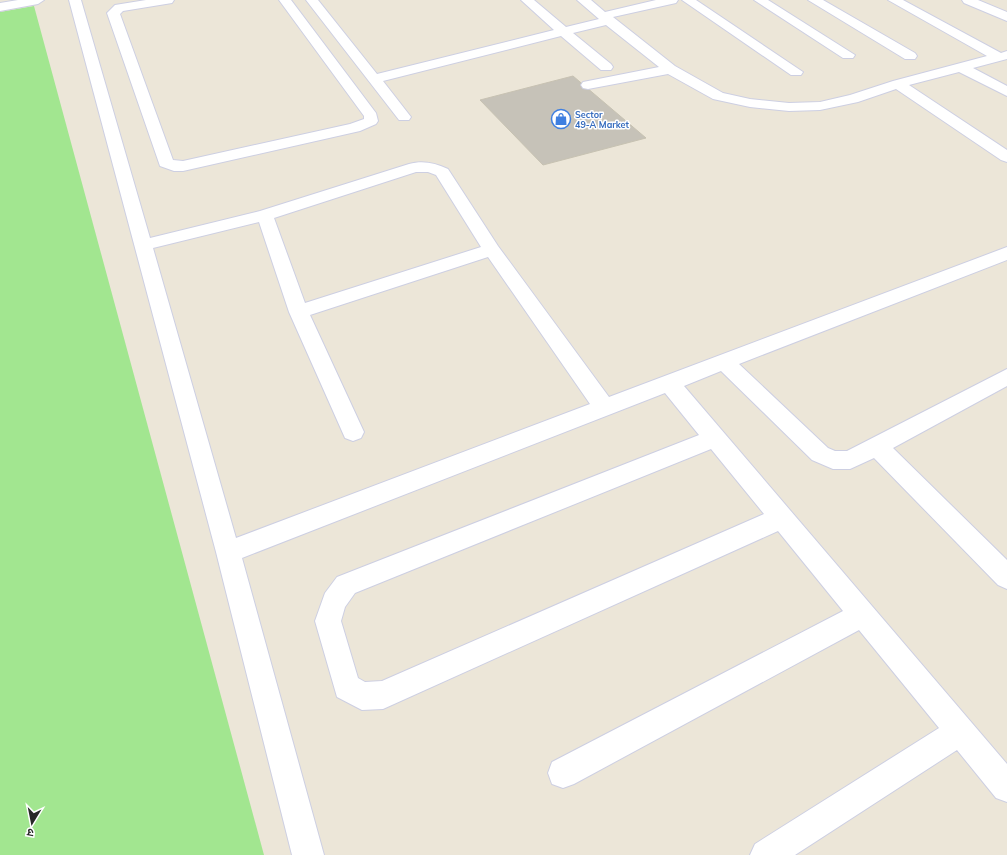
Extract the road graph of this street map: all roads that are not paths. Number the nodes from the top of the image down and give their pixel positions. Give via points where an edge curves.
1 (38, 0) edge
2 (75, 0) edge
3 (168, 0) edge
4 (285, 0) edge
5 (527, 0) edge
6 (583, 0) edge
7 (672, 0) edge
8 (688, 0) edge
9 (760, 0) edge
10 (814, 0) edge
11 (894, 0) edge
12 (968, 0) edge
13 (319, 2) edge
14 (0, 6) edge
15 (1007, 17) edge
16 (606, 18) junction
17 (565, 32) junction
18 (848, 55) dead end
19 (910, 56) dead end
20 (1003, 56) edge
21 (606, 67) dead end
22 (960, 67) junction
23 (670, 69) junction
24 (796, 72) dead end
25 (374, 80) junction
26 (898, 84) junction
27 (588, 85) dead end
28 (1007, 92) edge
29 (404, 118) dead end
30 (1007, 157) edge
31 (265, 215) junction
32 (143, 245) junction
33 (492, 250) junction
34 (1007, 253) edge
35 (299, 312) junction
36 (723, 361) junction
37 (1007, 377) edge
38 (670, 384) junction
39 (605, 408) junction
40 (353, 432) dead end
41 (715, 438) junction
42 (876, 445) junction
43 (781, 518) junction
44 (228, 552) junction
45 (1007, 577) edge
46 (862, 614) junction
47 (960, 731) junction
48 (563, 773) dead end
49 (1007, 787) edge
50 (308, 855) edge
51 (766, 855) edge

1 - 14 street
2 - 32 street
3 - 4 street via 119,8 112,13 166,163 183,166 355,128 371,121 371,116
5 - 17 street
6 - 16 street
7 - 16 street
8 - 24 street
9 - 18 street
10 - 19 street
11 - 20 street
12 - 15 street
13 - 25 street
16 - 17 street
16 - 23 street
17 - 21 street
17 - 25 street
20 - 22 street
22 - 26 street
22 - 28 street
23 - 26 street via 718,96 750,103 789,107 820,106 853,100
23 - 27 street
25 - 29 street
26 - 30 street
31 - 32 street
31 - 33 street via 415,167 431,167 442,172
31 - 35 street
32 - 44 street
33 - 35 street
33 - 39 street
34 - 36 street
35 - 40 street
36 - 38 street
36 - 42 street via 820,454 833,460 850,460
37 - 42 street
38 - 39 street
38 - 41 street
39 - 44 street
41 - 43 street
41 - 43 street via 346,585 334,602 328,621 347,687 362,696 384,695
42 - 45 street
43 - 46 street
44 - 50 street
46 - 47 street
46 - 48 street
47 - 49 street
47 - 51 street

